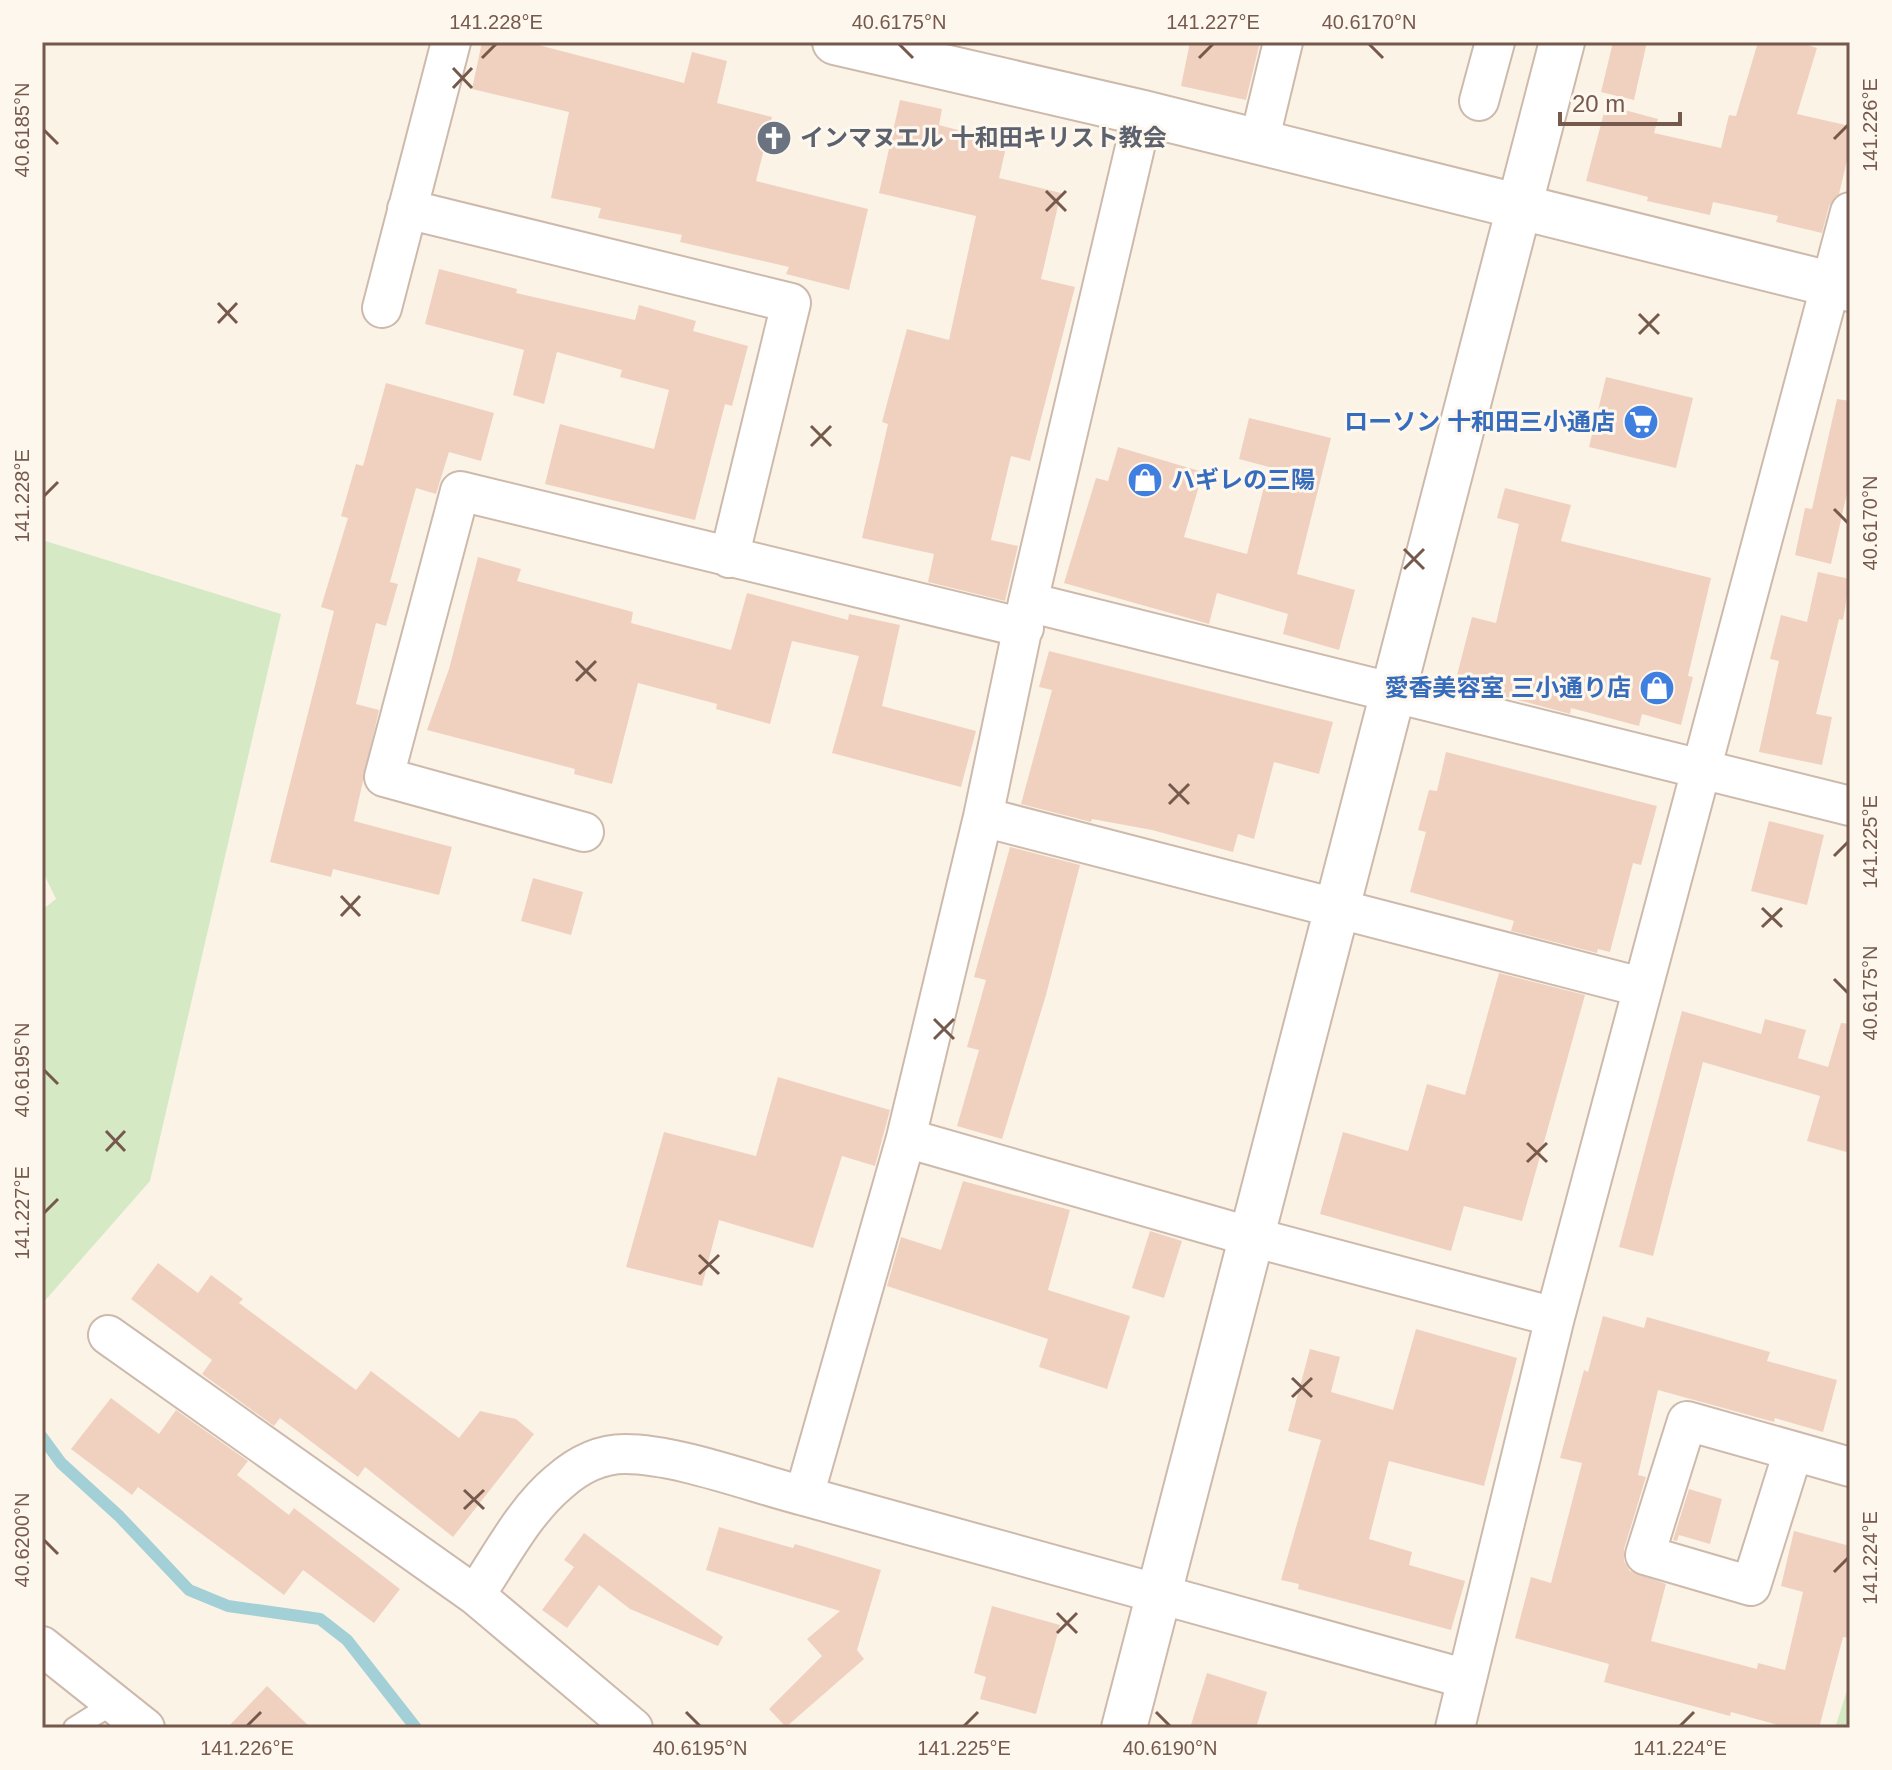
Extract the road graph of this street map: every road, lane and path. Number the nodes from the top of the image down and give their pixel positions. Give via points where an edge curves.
1 (451, 42) edge
2 (835, 42) edge
3 (1283, 42) edge
4 (1495, 42) edge
5 (1562, 42) edge
6 (882, 48) edge
7 (1479, 101) dead end
8 (1143, 113) junction
9 (1259, 142) junction
10 (1521, 206) junction
11 (407, 209) junction
12 (1850, 212) edge
13 (1840, 287) edge
14 (382, 308) dead end
15 (729, 558) junction
16 (1026, 615) junction
17 (1392, 692) junction
18 (1702, 772) junction
19 (1850, 806) edge
20 (983, 817) junction
21 (584, 832) dead end
22 (1337, 908) junction
23 (1641, 987) junction
24 (906, 1138) junction
25 (1252, 1237) junction
26 (1555, 1317) junction
27 (108, 1335) dead end
28 (1793, 1452) junction
29 (1850, 1467) edge
30 (804, 1496) junction
31 (1157, 1592) junction
32 (475, 1595) junction
33 (42, 1646) edge
34 (1467, 1679) junction
35 (114, 1703) junction
36 (74, 1728) edge
37 (145, 1728) edge
38 (633, 1728) edge
39 (1124, 1728) edge
40 (1455, 1728) edge

1 - 11 street
2 - 6 street
3 - 9 street
4 - 7 street
5 - 10 street
6 - 8 street
8 - 9 street
8 - 16 street
9 - 10 street
10 - 13 street
10 - 17 street
11 - 14 street
11 - 15 street via 791,303
12 - 13 street
13 - 18 street
15 - 16 street
15 - 21 street via 460,491 384,777
16 - 17 street
16 - 20 street
17 - 18 street
17 - 22 street
18 - 19 street
18 - 23 street
20 - 22 street
20 - 24 street
22 - 23 street
22 - 25 street
23 - 26 street
24 - 25 street
24 - 30 street
25 - 26 street
25 - 31 street
26 - 34 street
27 - 32 street
28 - 28 street via 1687,1421 1645,1555 1751,1586
28 - 29 street
30 - 31 street
30 - 32 street via 625,1454 588,1461 536,1505
31 - 34 street
31 - 39 street
32 - 38 street
33 - 35 street
34 - 40 street
35 - 36 lane
35 - 37 street

